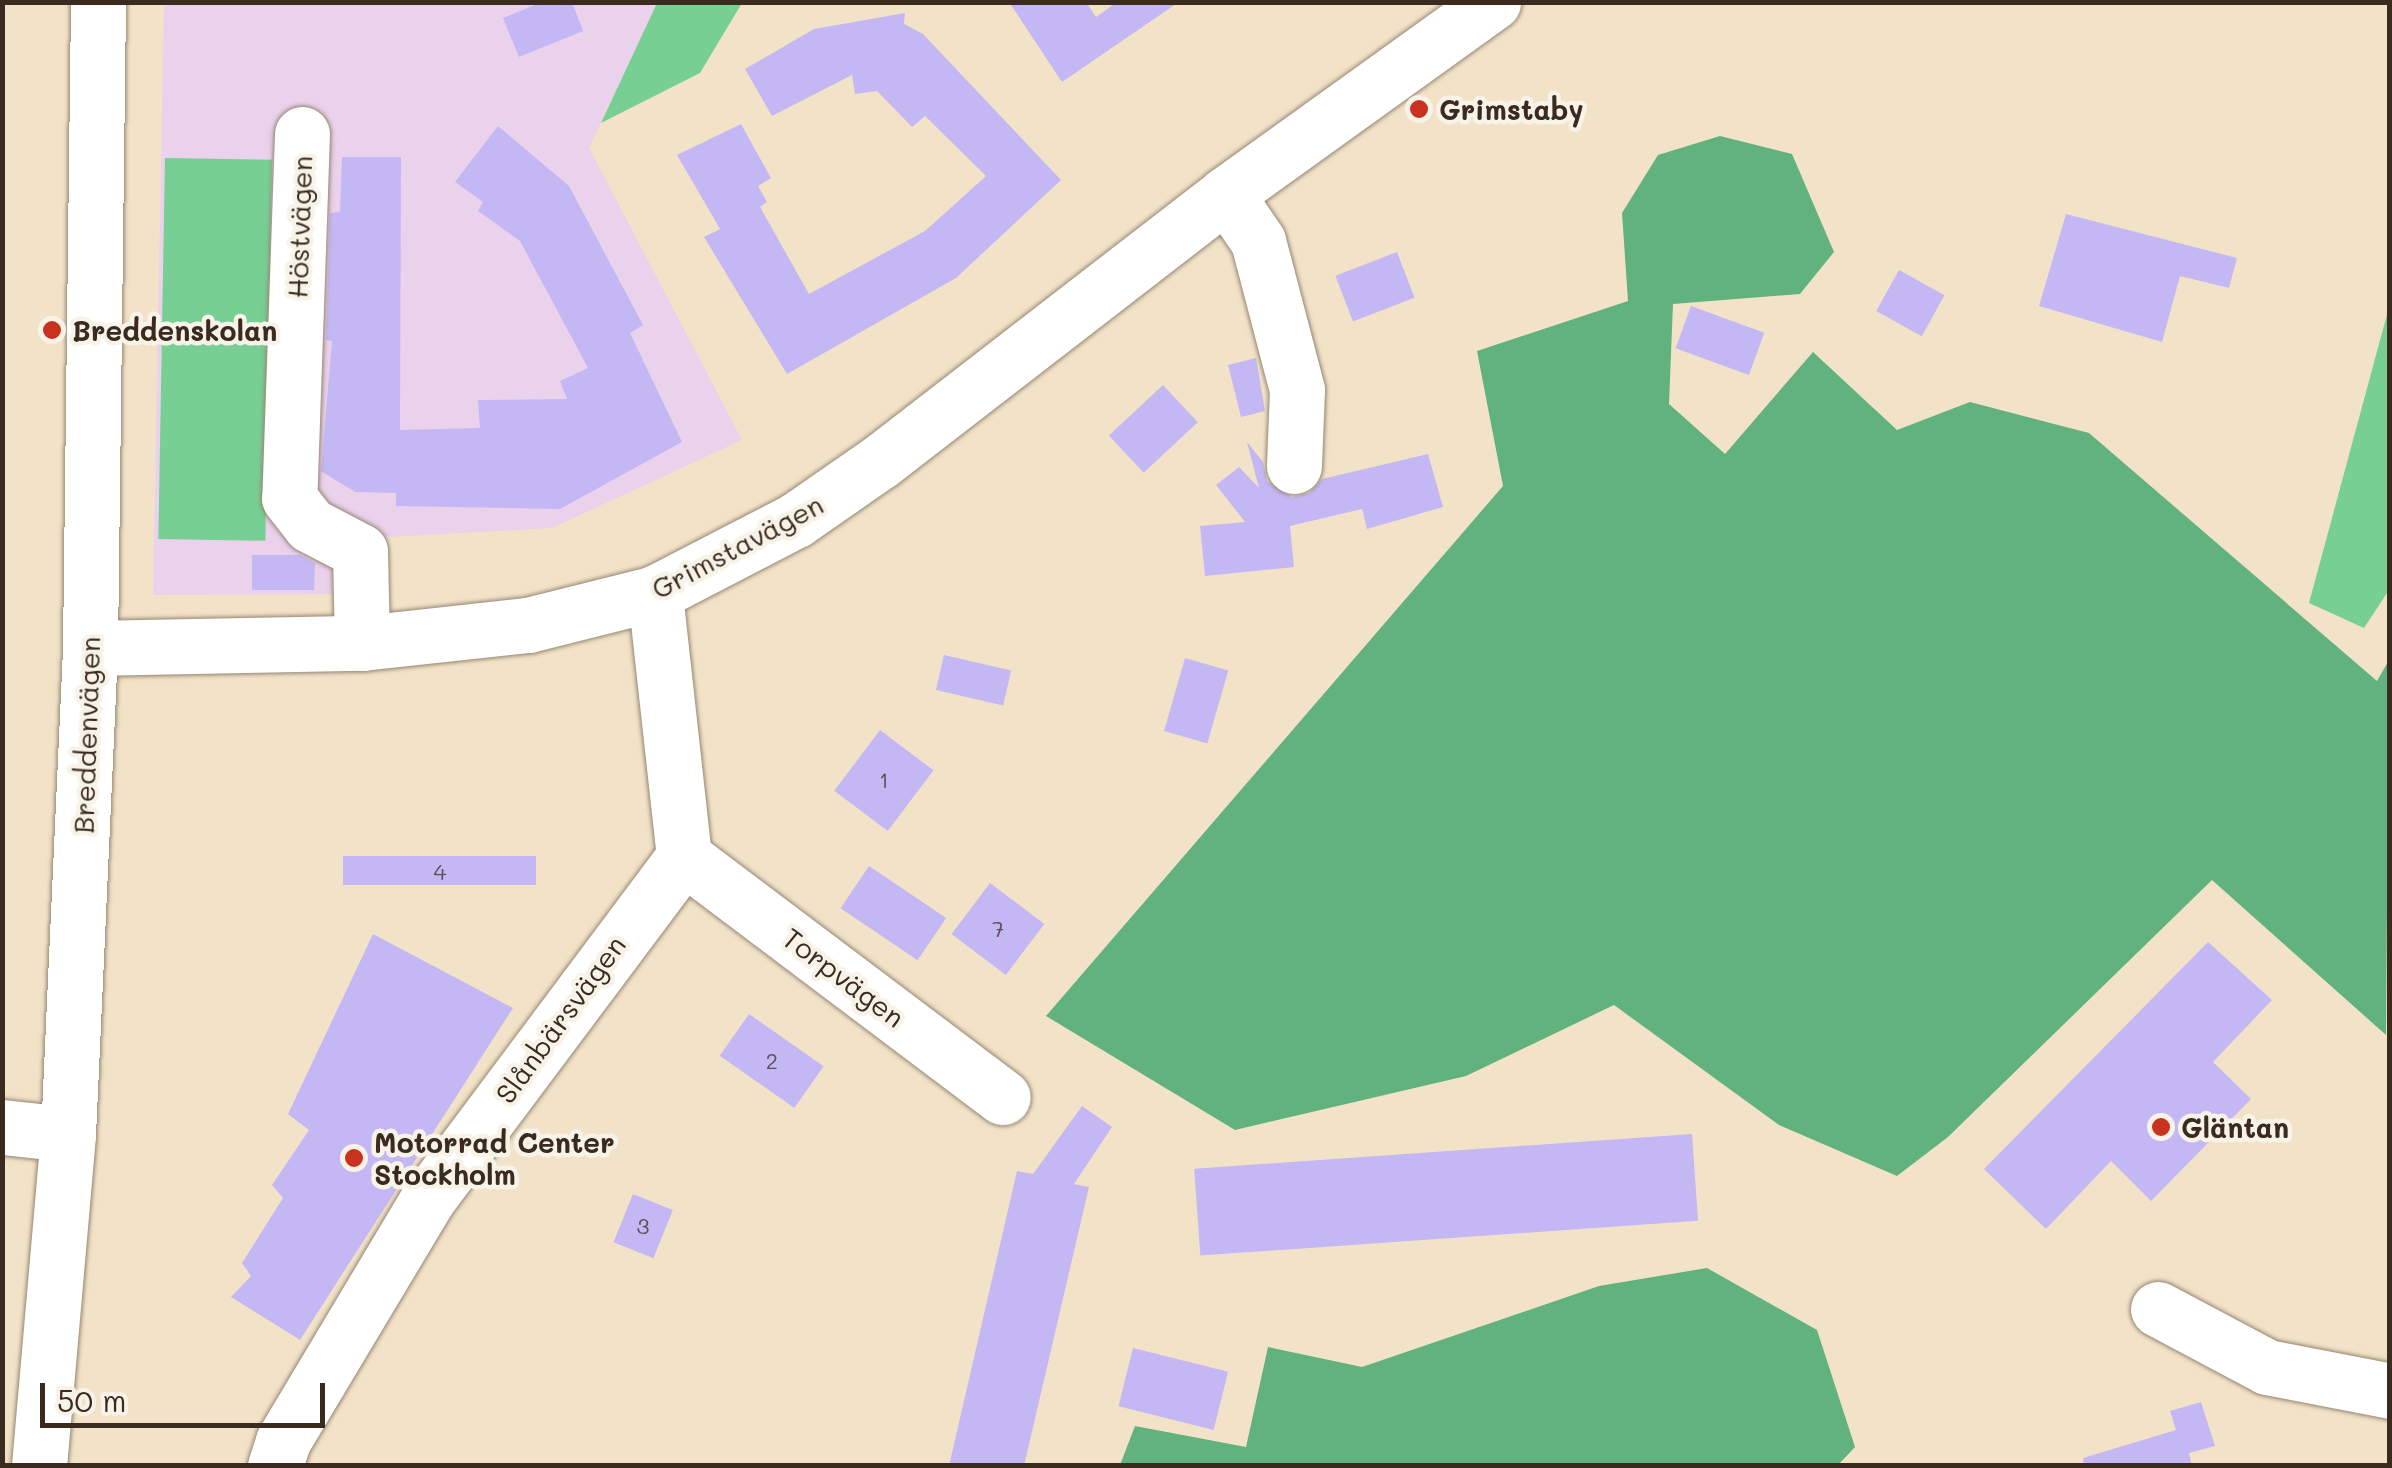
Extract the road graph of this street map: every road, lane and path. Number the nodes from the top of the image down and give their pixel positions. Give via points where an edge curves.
1 (98, 2) edge
2 (1493, 2) edge
3 (302, 134) dead end
4 (1226, 194) junction
5 (1294, 466) dead end
6 (655, 593) junction
7 (362, 643) junction
8 (90, 648) junction
9 (684, 857) junction
10 (1003, 1097) dead end
11 (2, 1127) edge
12 (68, 1134) junction
13 (2158, 1309) dead end
14 (2390, 1391) edge
15 (39, 1466) edge
16 (275, 1466) edge

1 - 8 street, Breddenvägen
2 - 4 street, Grimstavägen
3 - 7 street, Höstvägen via 289,498 310,525 360,550
4 - 5 street via 1258,241 1298,390
4 - 6 street, Grimstavägen via 882,461 796,520
6 - 7 street, Grimstavägen via 528,625
6 - 9 street
7 - 8 street, Grimstavägen
8 - 12 street, Breddenvägen
9 - 10 street, Torpvägen
9 - 16 street, Slånbärsvägen via 427,1200 283,1441
11 - 12 street
12 - 15 street, Breddenvägen
13 - 14 street via 2268,1368

